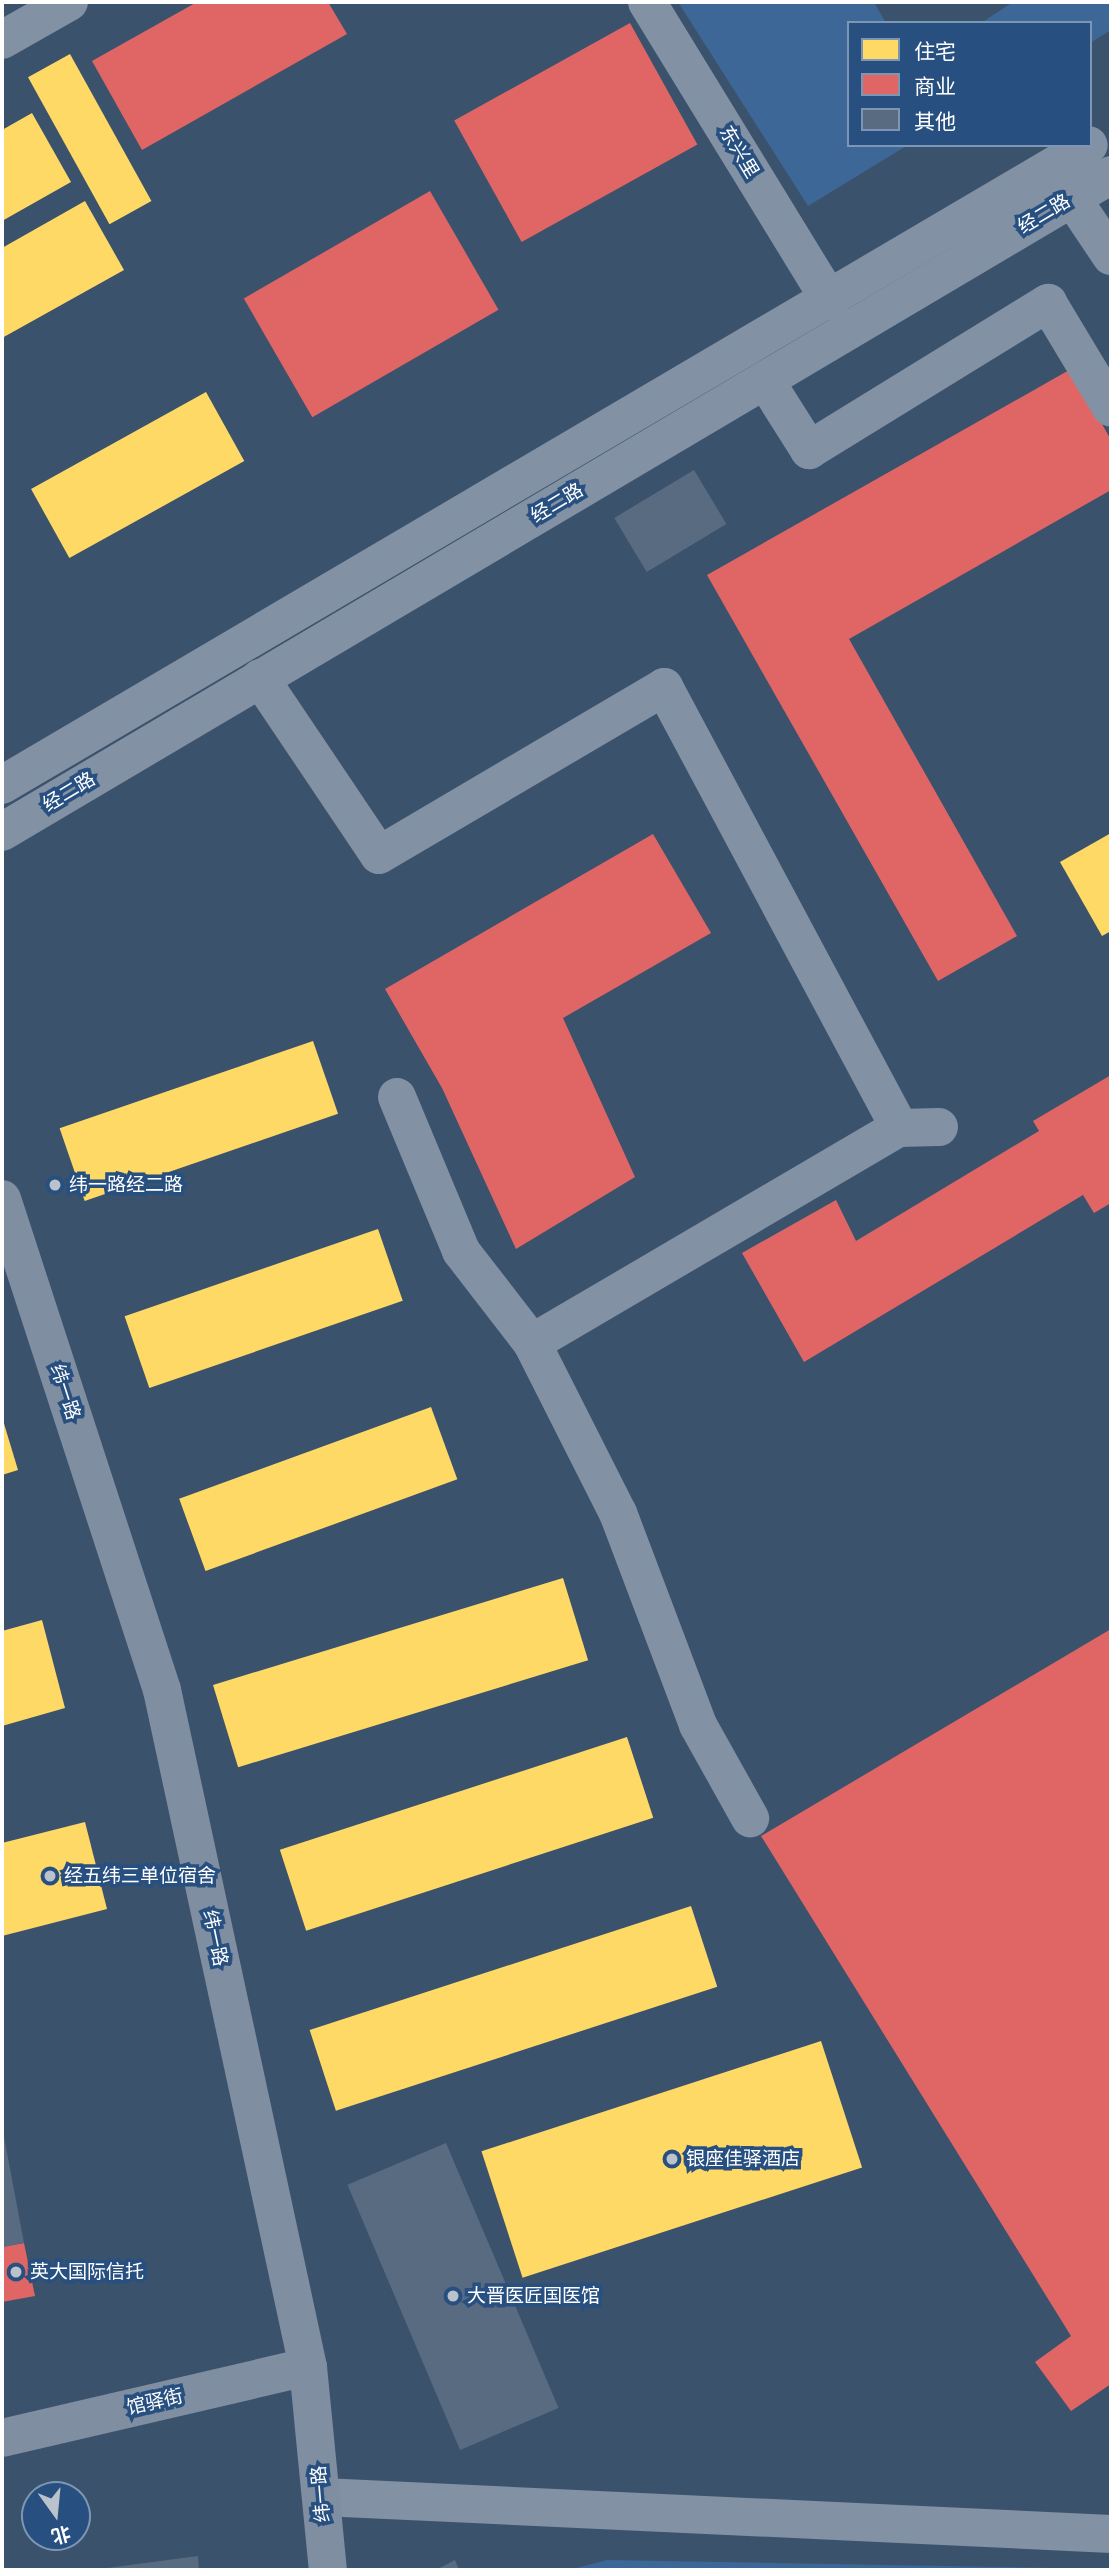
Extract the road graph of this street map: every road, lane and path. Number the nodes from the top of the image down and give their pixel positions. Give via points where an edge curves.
1 (69, 2) edge
2 (647, 2) edge
3 (2, 40) edge
4 (1111, 132) edge
5 (1092, 144) edge
6 (1087, 147) edge
7 (1111, 175) edge
8 (1072, 198) junction
9 (1111, 256) edge
10 (830, 301) junction
11 (765, 380) junction
12 (1111, 408) edge
13 (260, 678) junction
14 (2, 785) edge
15 (2, 832) edge
16 (397, 1097) dead end
17 (939, 1127) dead end
18 (899, 1128) junction
19 (2, 1199) edge
20 (533, 1343) junction
21 (750, 1818) dead end
22 (308, 2367) junction
23 (2, 2438) edge
24 (322, 2497) junction
25 (1111, 2534) edge
26 (328, 2570) edge

1 - 3 street
2 - 10 street, 东兴里
4 - 5 street, 经二路
6 - 10 street, 经二路
7 - 8 street, 经二路
8 - 9 street
8 - 11 street, 经二路
10 - 14 street, 经二路
11 - 12 street via 809,450 1048,303
11 - 13 street, 经二路
13 - 15 street, 经二路
13 - 18 street via 379,855 664,687
16 - 20 street via 461,1251
17 - 18 street
18 - 20 street
19 - 22 main road, 纬一路 via 162,1690
20 - 21 street via 618,1513 698,1726
22 - 23 main road, 馆驿街
22 - 24 main road, 纬一路
24 - 25 street
24 - 26 main road, 纬一路

